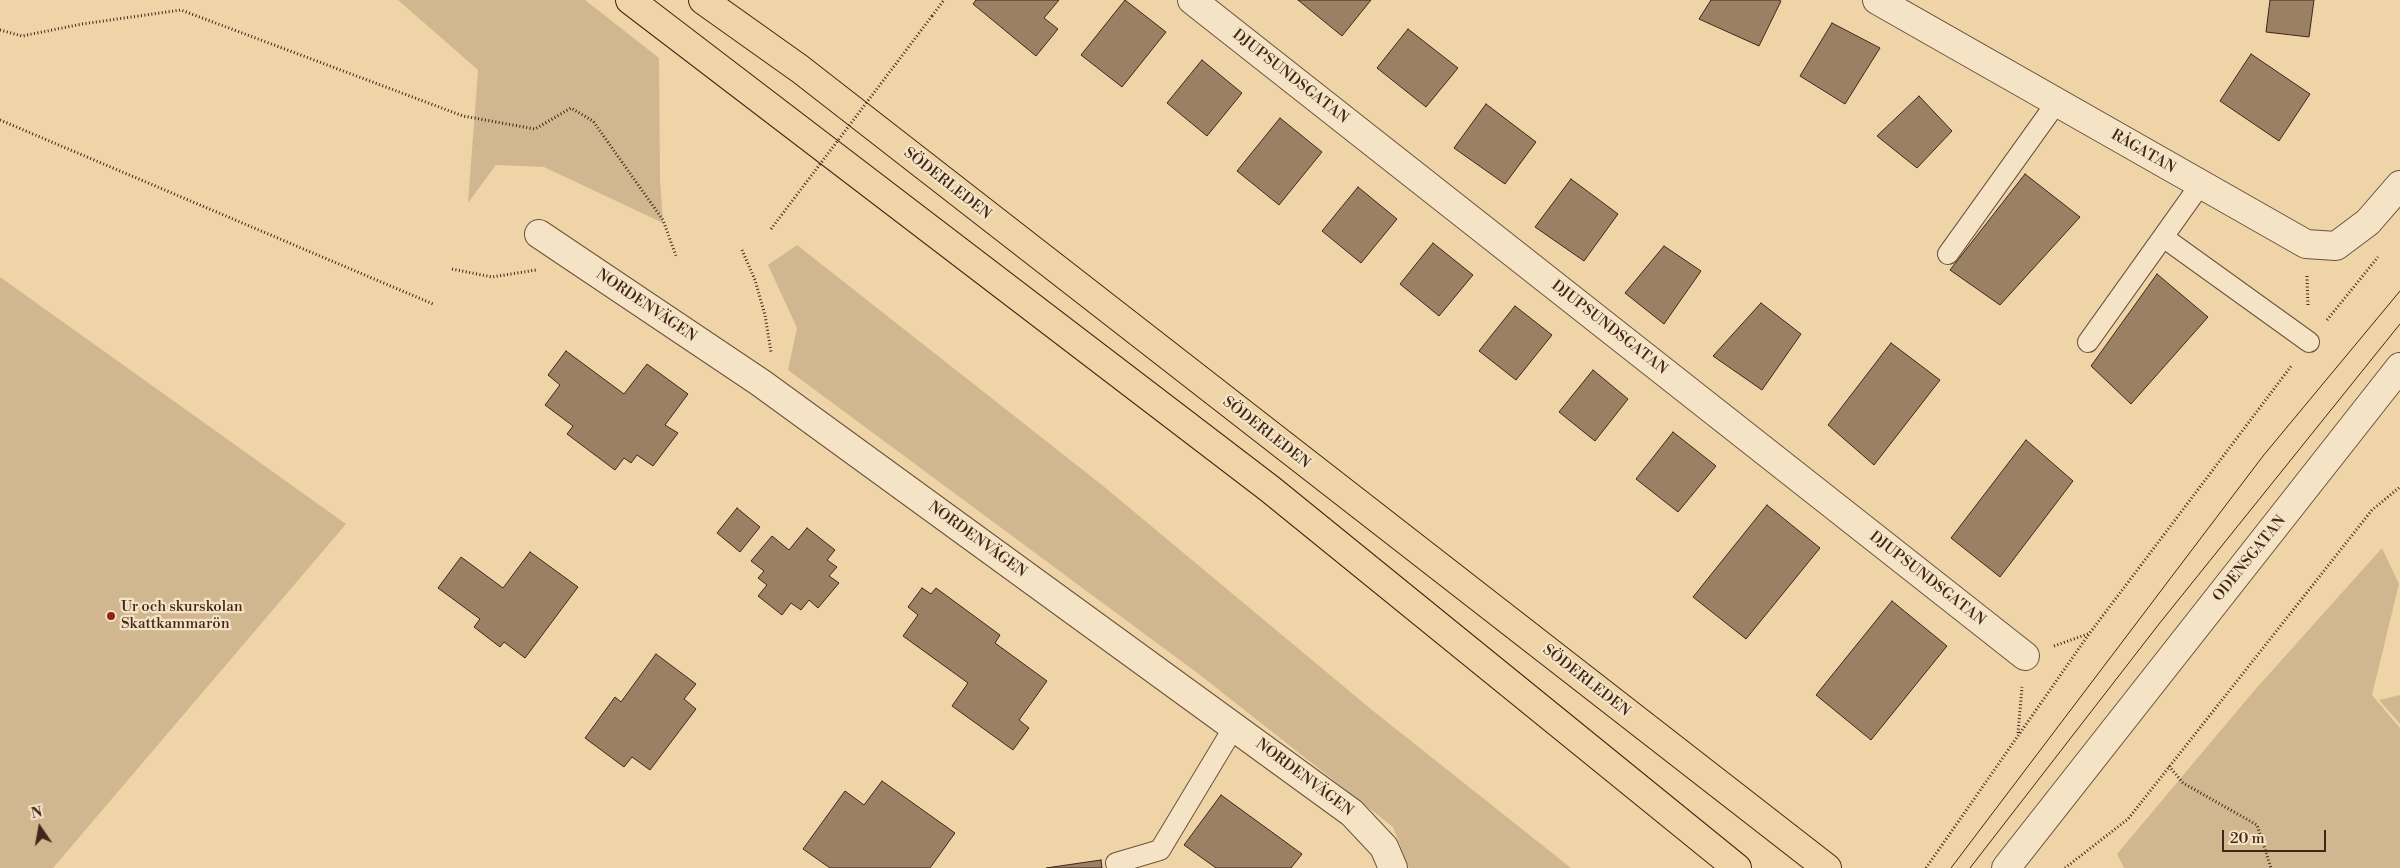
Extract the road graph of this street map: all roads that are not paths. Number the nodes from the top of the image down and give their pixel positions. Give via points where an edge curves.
1 (630, 0) edge
2 (703, 0) edge
3 (1192, 0) edge
4 (1877, 0) edge
5 (2056, 102) junction
6 (2200, 185) junction
7 (2400, 185) edge
8 (539, 234) dead end
9 (2163, 237) junction
10 (1948, 254) dead end
11 (2088, 342) dead end
12 (2309, 342) road end
13 (2400, 367) edge
14 (2025, 656) dead end
15 (1234, 727) junction
16 (1116, 863) dead end
17 (1393, 868) edge
18 (1737, 868) edge
19 (1827, 868) edge
20 (2006, 868) edge

1 - 18 highway via 1270,489
2 - 19 highway, SÖDERLEDEN via 800,69
3 - 14 street, DJUPSUNDSGATAN
4 - 5 street, RÅGATAN
5 - 6 street, RÅGATAN
5 - 10 lane
6 - 7 street, RÅGATAN via 2306,244 2336,246 2368,222
6 - 9 lane
8 - 15 street, NORDENVÄGEN via 761,383
9 - 11 lane
9 - 12 lane
13 - 20 street, ODENSGATAN
15 - 16 lane via 1160,850
15 - 17 street, NORDENVÄGEN via 1352,813 1384,847

